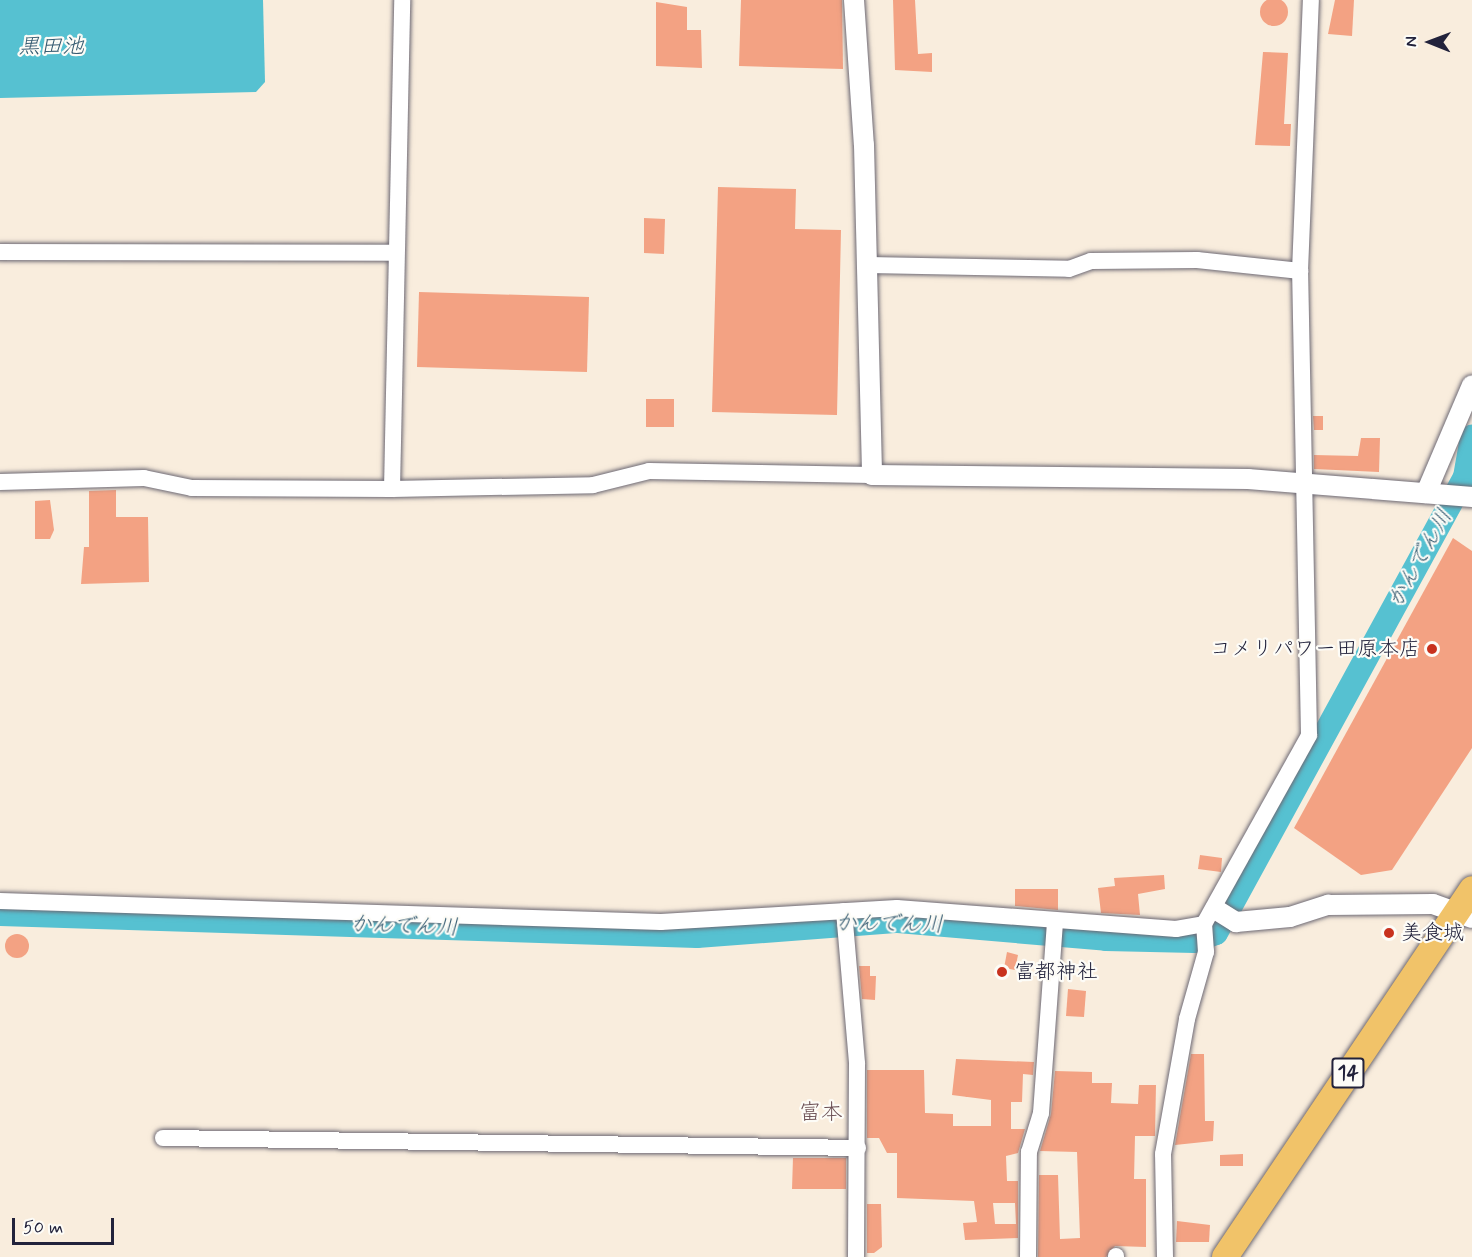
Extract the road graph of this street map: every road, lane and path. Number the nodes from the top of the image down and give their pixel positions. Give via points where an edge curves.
1 (402, 0) edge
2 (854, 0) edge
3 (1311, 0) edge
4 (0, 252) edge
5 (395, 253) junction
6 (868, 265) junction
7 (1300, 271) junction
8 (1472, 385) edge
9 (872, 475) junction
10 (0, 482) edge
11 (1302, 486) junction
12 (392, 489) junction
13 (1435, 494) junction
14 (1472, 497) edge
15 (1472, 889) edge
16 (0, 901) edge
17 (844, 911) junction
18 (1465, 914) edge
19 (1209, 917) junction
20 (1055, 922) junction
21 (163, 1138) dead end
22 (858, 1148) junction
23 (856, 1257) edge
24 (1028, 1257) edge
25 (1165, 1257) edge
26 (1225, 1257) edge

1 - 5 street
2 - 6 street
3 - 7 street
4 - 5 street
5 - 12 street
6 - 7 street via 1069,269 1091,261 1197,260
6 - 9 street
7 - 11 street
8 - 13 street
9 - 11 street via 1225,479
9 - 12 street via 649,471 593,485
10 - 12 street via 144,478 192,488
11 - 13 street
11 - 19 street via 1309,735
13 - 14 street
15 - 18 main road, 14
16 - 17 street via 661,922
17 - 20 street via 897,908
17 - 22 street
18 - 19 street via 1433,904 1328,905 1290,917 1236,922
18 - 26 main road, 14
19 - 20 street via 1176,929
19 - 25 street via 1206,952 1187,1020 1163,1154
20 - 24 street via 1041,1113 1029,1152
21 - 22 street
22 - 23 street

